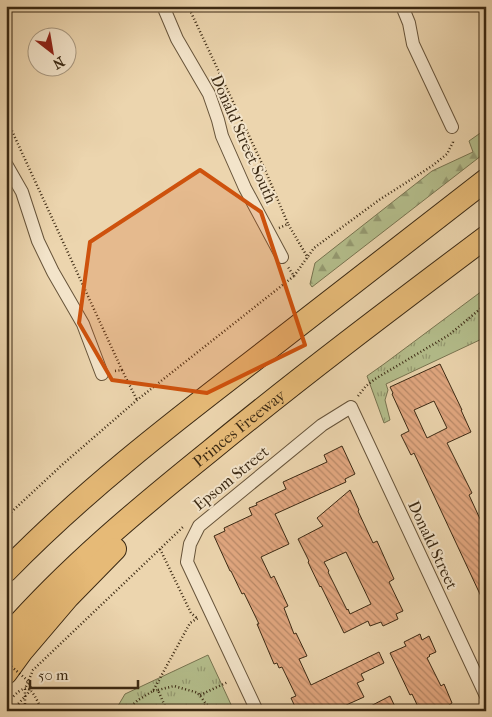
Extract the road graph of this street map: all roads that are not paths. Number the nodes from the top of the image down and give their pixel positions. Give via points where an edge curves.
1 (163, 6) edge
2 (402, 6) edge
3 (452, 127) road end
4 (6, 164) edge
5 (486, 180) edge
6 (486, 237) edge
7 (282, 257) road end
8 (102, 374) road end
9 (273, 399) junction
10 (351, 407) joint
11 (6, 572) edge
12 (6, 638) edge
13 (6, 672) edge
14 (486, 696) edge
15 (257, 711) edge

1 - 7 street, Donald Street South via 177,39 209,94 222,136 245,188
2 - 3 street via 413,44
4 - 8 street via 22,192 38,241 83,324
5 - 11 highway via 140,449 39,538
6 - 9 highway, Princes Freeway
9 - 12 highway, Princes Freeway via 103,540
9 - 13 highway via 68,597
10 - 14 street, Donald Street
10 - 15 street, Epsom Street via 322,425 199,526 190,544 187,562

